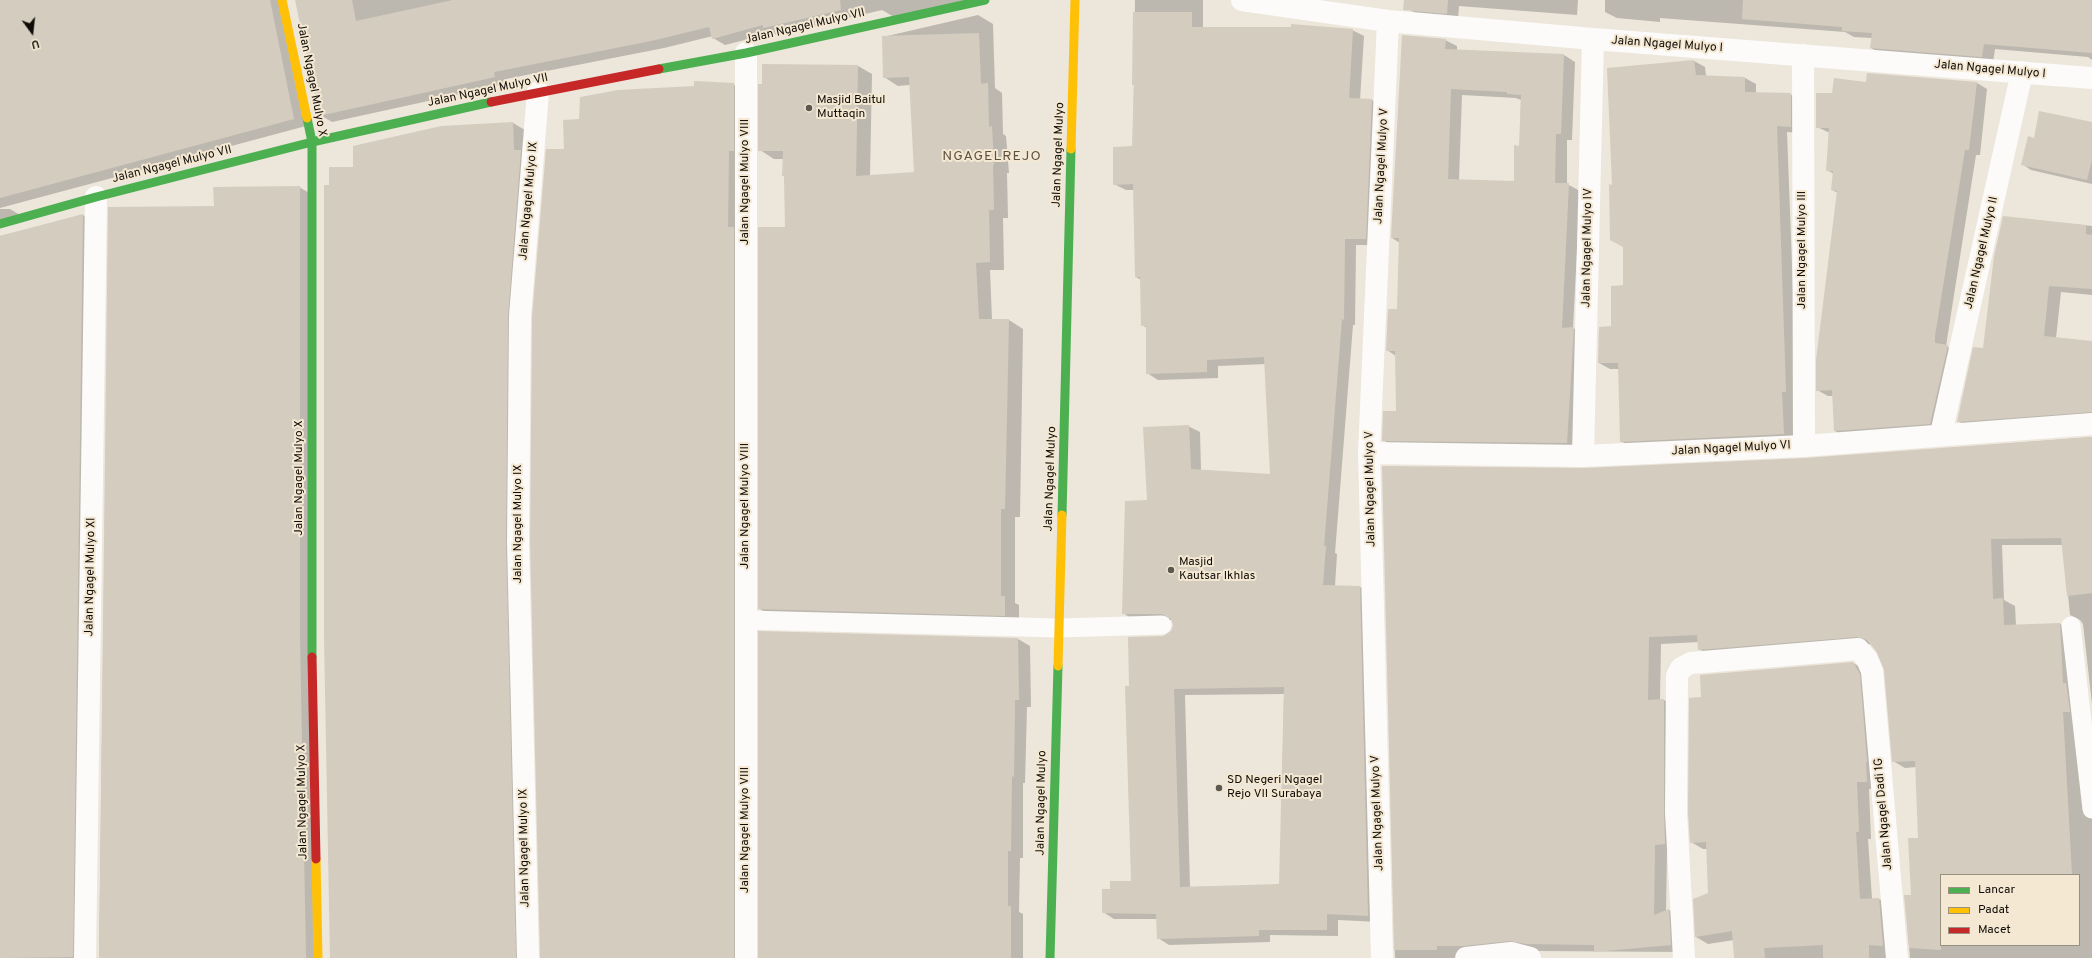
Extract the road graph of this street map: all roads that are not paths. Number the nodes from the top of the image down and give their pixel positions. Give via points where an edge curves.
1 (282, 0) edge
2 (985, 0) edge
3 (1076, 0) edge
4 (1242, 0) edge
5 (1388, 21) junction
6 (1593, 39) junction
7 (746, 53) junction
8 (1803, 55) junction
9 (2022, 72) junction
10 (2092, 78) edge
11 (538, 92) junction
12 (312, 142) junction
13 (96, 197) junction
14 (0, 224) edge
15 (2092, 424) edge
16 (1941, 434) junction
17 (1804, 446) junction
18 (1369, 453) junction
19 (1583, 456) junction
20 (746, 620) junction
21 (1162, 625) dead end
22 (2070, 626) dead end
23 (1059, 628) junction
24 (2092, 809) edge
25 (85, 958) edge
26 (318, 958) edge
27 (528, 958) edge
28 (746, 958) edge
29 (1050, 958) edge
30 (1382, 958) edge
31 (1466, 958) edge
32 (1530, 958) edge
33 (1684, 958) edge
34 (1897, 958) edge

1 - 12 street, Jalan Ngagel Mulyo X
2 - 7 street, Jalan Ngagel Mulyo VII
3 - 23 street, Jalan Ngagel Mulyo
4 - 5 street, Jalan Ngagel Mulyo I
5 - 6 street, Jalan Ngagel Mulyo I
5 - 18 street, Jalan Ngagel Mulyo V
6 - 8 street, Jalan Ngagel Mulyo I
6 - 19 street, Jalan Ngagel Mulyo IV
7 - 11 street, Jalan Ngagel Mulyo VII
7 - 20 street, Jalan Ngagel Mulyo VIII
8 - 9 street, Jalan Ngagel Mulyo I
8 - 17 street, Jalan Ngagel Mulyo III
9 - 10 street, Jalan Ngagel Mulyo I
9 - 16 street, Jalan Ngagel Mulyo II
11 - 12 street, Jalan Ngagel Mulyo VII
11 - 27 street, Jalan Ngagel Mulyo IX via 520,332 518,542
12 - 13 street, Jalan Ngagel Mulyo VII
12 - 26 street, Jalan Ngagel Mulyo X via 312,637
13 - 14 street, Jalan Ngagel Mulyo VII
13 - 25 street, Jalan Ngagel Mulyo XI
15 - 16 street, Jalan Ngagel Mulyo VI
16 - 17 street, Jalan Ngagel Mulyo VI
17 - 19 street, Jalan Ngagel Mulyo VI
18 - 19 street, Jalan Ngagel Mulyo VI
18 - 30 street, Jalan Ngagel Mulyo V
20 - 23 lane
20 - 28 street, Jalan Ngagel Mulyo VIII
21 - 23 lane
22 - 24 lane
23 - 29 street, Jalan Ngagel Mulyo
31 - 32 street via 1511,953
33 - 34 street, Jalan Ngagel Dadi 1G via 1676,812 1677,676 1681,668 1691,663 1858,648 1872,671

